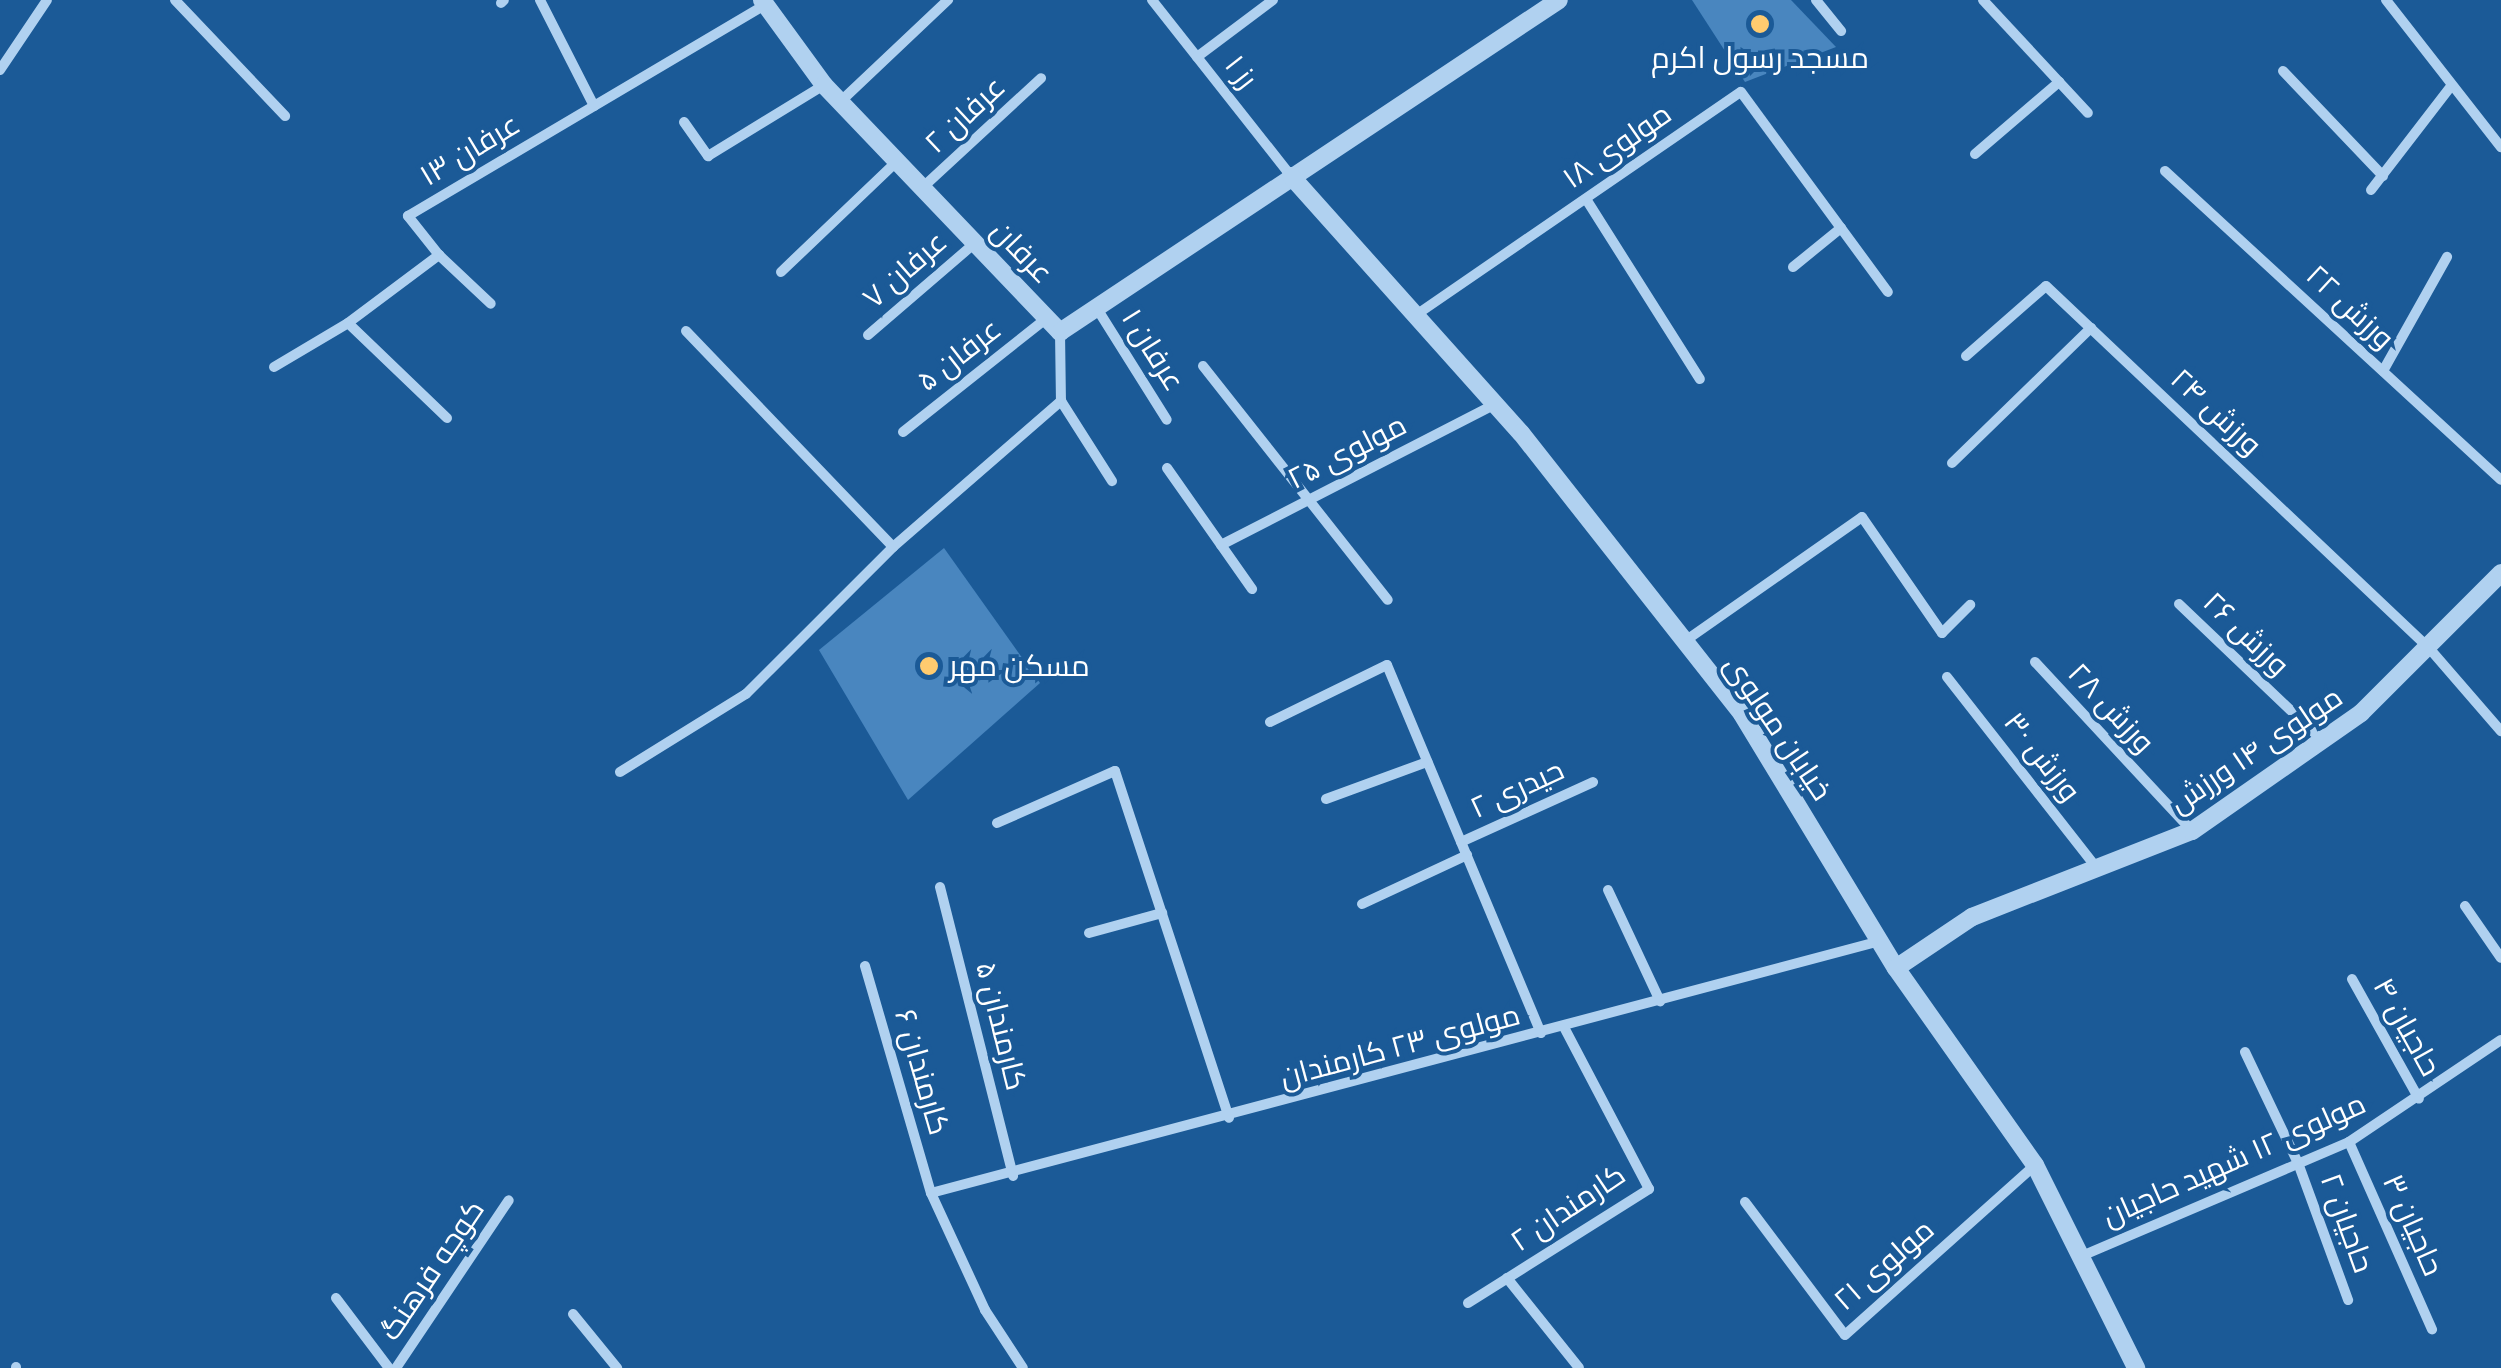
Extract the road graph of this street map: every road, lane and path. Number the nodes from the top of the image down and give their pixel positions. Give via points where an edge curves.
1 (47, 0) edge
2 (175, 0) edge
3 (540, 0) edge
4 (948, 0) edge
5 (1273, 0) edge
6 (1559, 0) edge
7 (1816, 0) edge
8 (1983, 0) edge
9 (2386, 0) edge
10 (766, 2) edge
11 (1159, 3) edge
12 (1842, 31) dead end
13 (1197, 57) junction
14 (0, 70) edge
15 (2283, 71) dead end
16 (1041, 78) dead end
17 (2059, 82) junction
18 (824, 85) junction
19 (2452, 86) junction
20 (840, 102) junction
21 (594, 106) junction
22 (2088, 113) dead end
23 (285, 116) dead end
24 (684, 122) dead end
25 (2501, 147) edge
26 (1976, 154) dead end
27 (897, 161) junction
28 (2165, 171) dead end
29 (1291, 176) junction
30 (2382, 176) junction
31 (922, 188) junction
32 (2371, 190) dead end
33 (1586, 198) junction
34 (1841, 228) junction
35 (975, 243) junction
36 (439, 255) junction
37 (2447, 257) dead end
38 (1793, 267) dead end
39 (780, 272) dead end
40 (1888, 292) dead end
41 (491, 304) dead end
42 (1096, 307) junction
43 (1416, 315) junction
44 (348, 323) junction
45 (1053, 325) junction
46 (2090, 328) junction
47 (686, 331) dead end
48 (868, 336) dead end
49 (1966, 356) dead end
50 (1203, 366) dead end
51 (274, 368) dead end
52 (2383, 371) junction
53 (1700, 378) dead end
54 (1061, 402) junction
55 (1495, 404) junction
56 (447, 418) dead end
57 (1167, 420) dead end
58 (903, 432) dead end
59 (1952, 463) dead end
60 (1167, 468) dead end
61 (2501, 480) edge
62 (1112, 481) dead end
63 (1308, 500) junction
64 (1221, 545) junction
65 (893, 547) junction
66 (2499, 582) edge
67 (1252, 589) dead end
68 (1388, 600) dead end
69 (2179, 604) dead end
70 (1970, 605) dead end
71 (1684, 641) junction
72 (2428, 648) junction
73 (2035, 662) dead end
74 (1948, 677) dead end
75 (1270, 722) dead end
76 (2501, 730) edge
77 (2322, 740) junction
78 (1428, 762) junction
79 (620, 772) dead end
80 (1593, 782) dead end
81 (1326, 799) dead end
82 (997, 822) dead end
83 (2192, 831) junction
84 (1461, 842) junction
85 (1466, 855) junction
86 (2098, 868) junction
87 (940, 887) dead end
88 (1608, 890) dead end
89 (1362, 904) dead end
90 (2465, 906) dead end
91 (1162, 913) junction
92 (1088, 933) dead end
93 (1880, 941) junction
94 (2501, 958) edge
95 (866, 966) dead end
96 (1896, 968) junction
97 (2352, 979) dead end
98 (1660, 1000) junction
99 (1564, 1027) junction
100 (1541, 1033) junction
101 (2501, 1040) edge
102 (2245, 1052) dead end
103 (2419, 1099) junction
104 (1229, 1118) junction
105 (2349, 1142) junction
106 (2298, 1163) junction
107 (2034, 1165) junction
108 (1013, 1176) junction
109 (931, 1193) junction
110 (510, 1200) dead end
111 (1744, 1202) dead end
112 (2084, 1255) junction
113 (1507, 1278) junction
114 (336, 1298) dead end
115 (2348, 1300) dead end
116 (1468, 1303) dead end
117 (572, 1314) dead end
118 (2432, 1329) dead end
119 (392, 1368) edge
120 (617, 1368) edge
121 (1023, 1368) edge
122 (1579, 1368) edge
123 (2136, 1368) edge

1 - 14 street
2 - 23 street
3 - 21 street
4 - 20 street
5 - 13 street
6 - 29 street
7 - 12 street
8 - 17 street
9 - 19 street
10 - 18 street, عرفان
10 - 21 street, عرفان ۱۳
11 - 13 street, رز ۱
13 - 29 street, رز ۱
15 - 30 street
16 - 31 street, عرفان ۲
17 - 22 street
17 - 26 street
18 - 20 street, عرفان
18 - 24 street via 708,156
19 - 25 street
19 - 30 street
20 - 27 street, عرفان
21 - 36 street, عرفان ۱۳ via 408,216
27 - 31 street, عرفان
27 - 39 street
28 - 52 street, ورزش ۲۲
29 - 42 street
29 - 43 street, خیابان مولوی
30 - 32 street
31 - 35 street, عرفان
33 - 34 street, مولوی ۱۸ via 1741,92
33 - 43 street, مولوی ۱۸
33 - 53 street
34 - 38 street
34 - 40 street, مولوی ۱۸
35 - 45 street, عرفان
35 - 48 street, عرفان ۷
36 - 41 street
36 - 44 street
37 - 52 street
42 - 45 street
42 - 57 street, عرفان ۱
43 - 55 street, خیابان مولوی
44 - 51 street
44 - 56 street
45 - 54 street
45 - 58 street, عرفان ۵
46 - 49 street, ورزش ۲۴ via 2046,286
46 - 59 street
46 - 72 street, ورزش ۲۴
47 - 65 street
50 - 63 street
52 - 61 street, ورزش ۲۲
54 - 62 street
54 - 65 street
55 - 63 street, مولوی ۲۵
55 - 71 street, خیابان مولوی
60 - 64 street
63 - 64 street, مولوی ۲۵
63 - 68 street
64 - 67 street
65 - 79 street via 746,694
66 - 72 street, مولوی ۱۴ ورزش
69 - 77 street, ورزش ۲۶
70 - 71 street via 1942,632 1862,517
71 - 93 street, خیابان مولوی via 1742,714
72 - 76 street, ورزش ۲۴
72 - 77 street, مولوی ۱۴ ورزش
73 - 83 street, ورزش ۲۸
74 - 86 street, ورزش ۳۰
75 - 78 street via 1386,665
77 - 83 street, مولوی ۱۴ ورزش
78 - 81 street
78 - 84 street
80 - 84 street, حیدری ۲
82 - 91 street via 1115,771
83 - 86 street, مولوی ۱۴ ورزش
84 - 85 street
85 - 89 street
85 - 100 street
86 - 96 street, مولوی ۱۴ ورزش via 1972,917
87 - 108 street, کارمندان ۵
88 - 98 street
90 - 94 street
91 - 92 street
91 - 104 street
93 - 96 street, خیابان مولوی
93 - 98 street, مولوی ۲۳ کارمندان
95 - 109 street, کارمندان ۶
96 - 107 street, خیابان مولوی
97 - 103 street, حاجیان ۴
98 - 99 street, مولوی ۲۳ کارمندان
99 - 100 street, مولوی ۲۳ کارمندان
99 - 113 street, کارمندان ۲ via 1649,1189
100 - 104 street, مولوی ۲۳ کارمندان
101 - 103 street, مولوی ۱۲ شهید حاجیان
102 - 106 street, حاجیان ۲
103 - 105 street, مولوی ۱۲ شهید حاجیان
104 - 108 street, مولوی ۲۳ کارمندان
105 - 106 street, مولوی ۱۲ شهید حاجیان
105 - 118 street, حاجیان ۳
106 - 112 street, مولوی ۱۲ شهید حاجیان
106 - 115 street, حاجیان ۲
107 - 111 street, مولوی ۲۱ via 1845,1335
107 - 112 street, خیابان مولوی
108 - 109 street, مولوی ۲۳ کارمندان
109 - 121 street, کارمندان ۶ via 985,1310
110 - 119 street, کوچه فرهنگ
112 - 123 street, خیابان مولوی
113 - 116 street, کارمندان ۲
113 - 122 street
114 - 119 street
117 - 120 street

